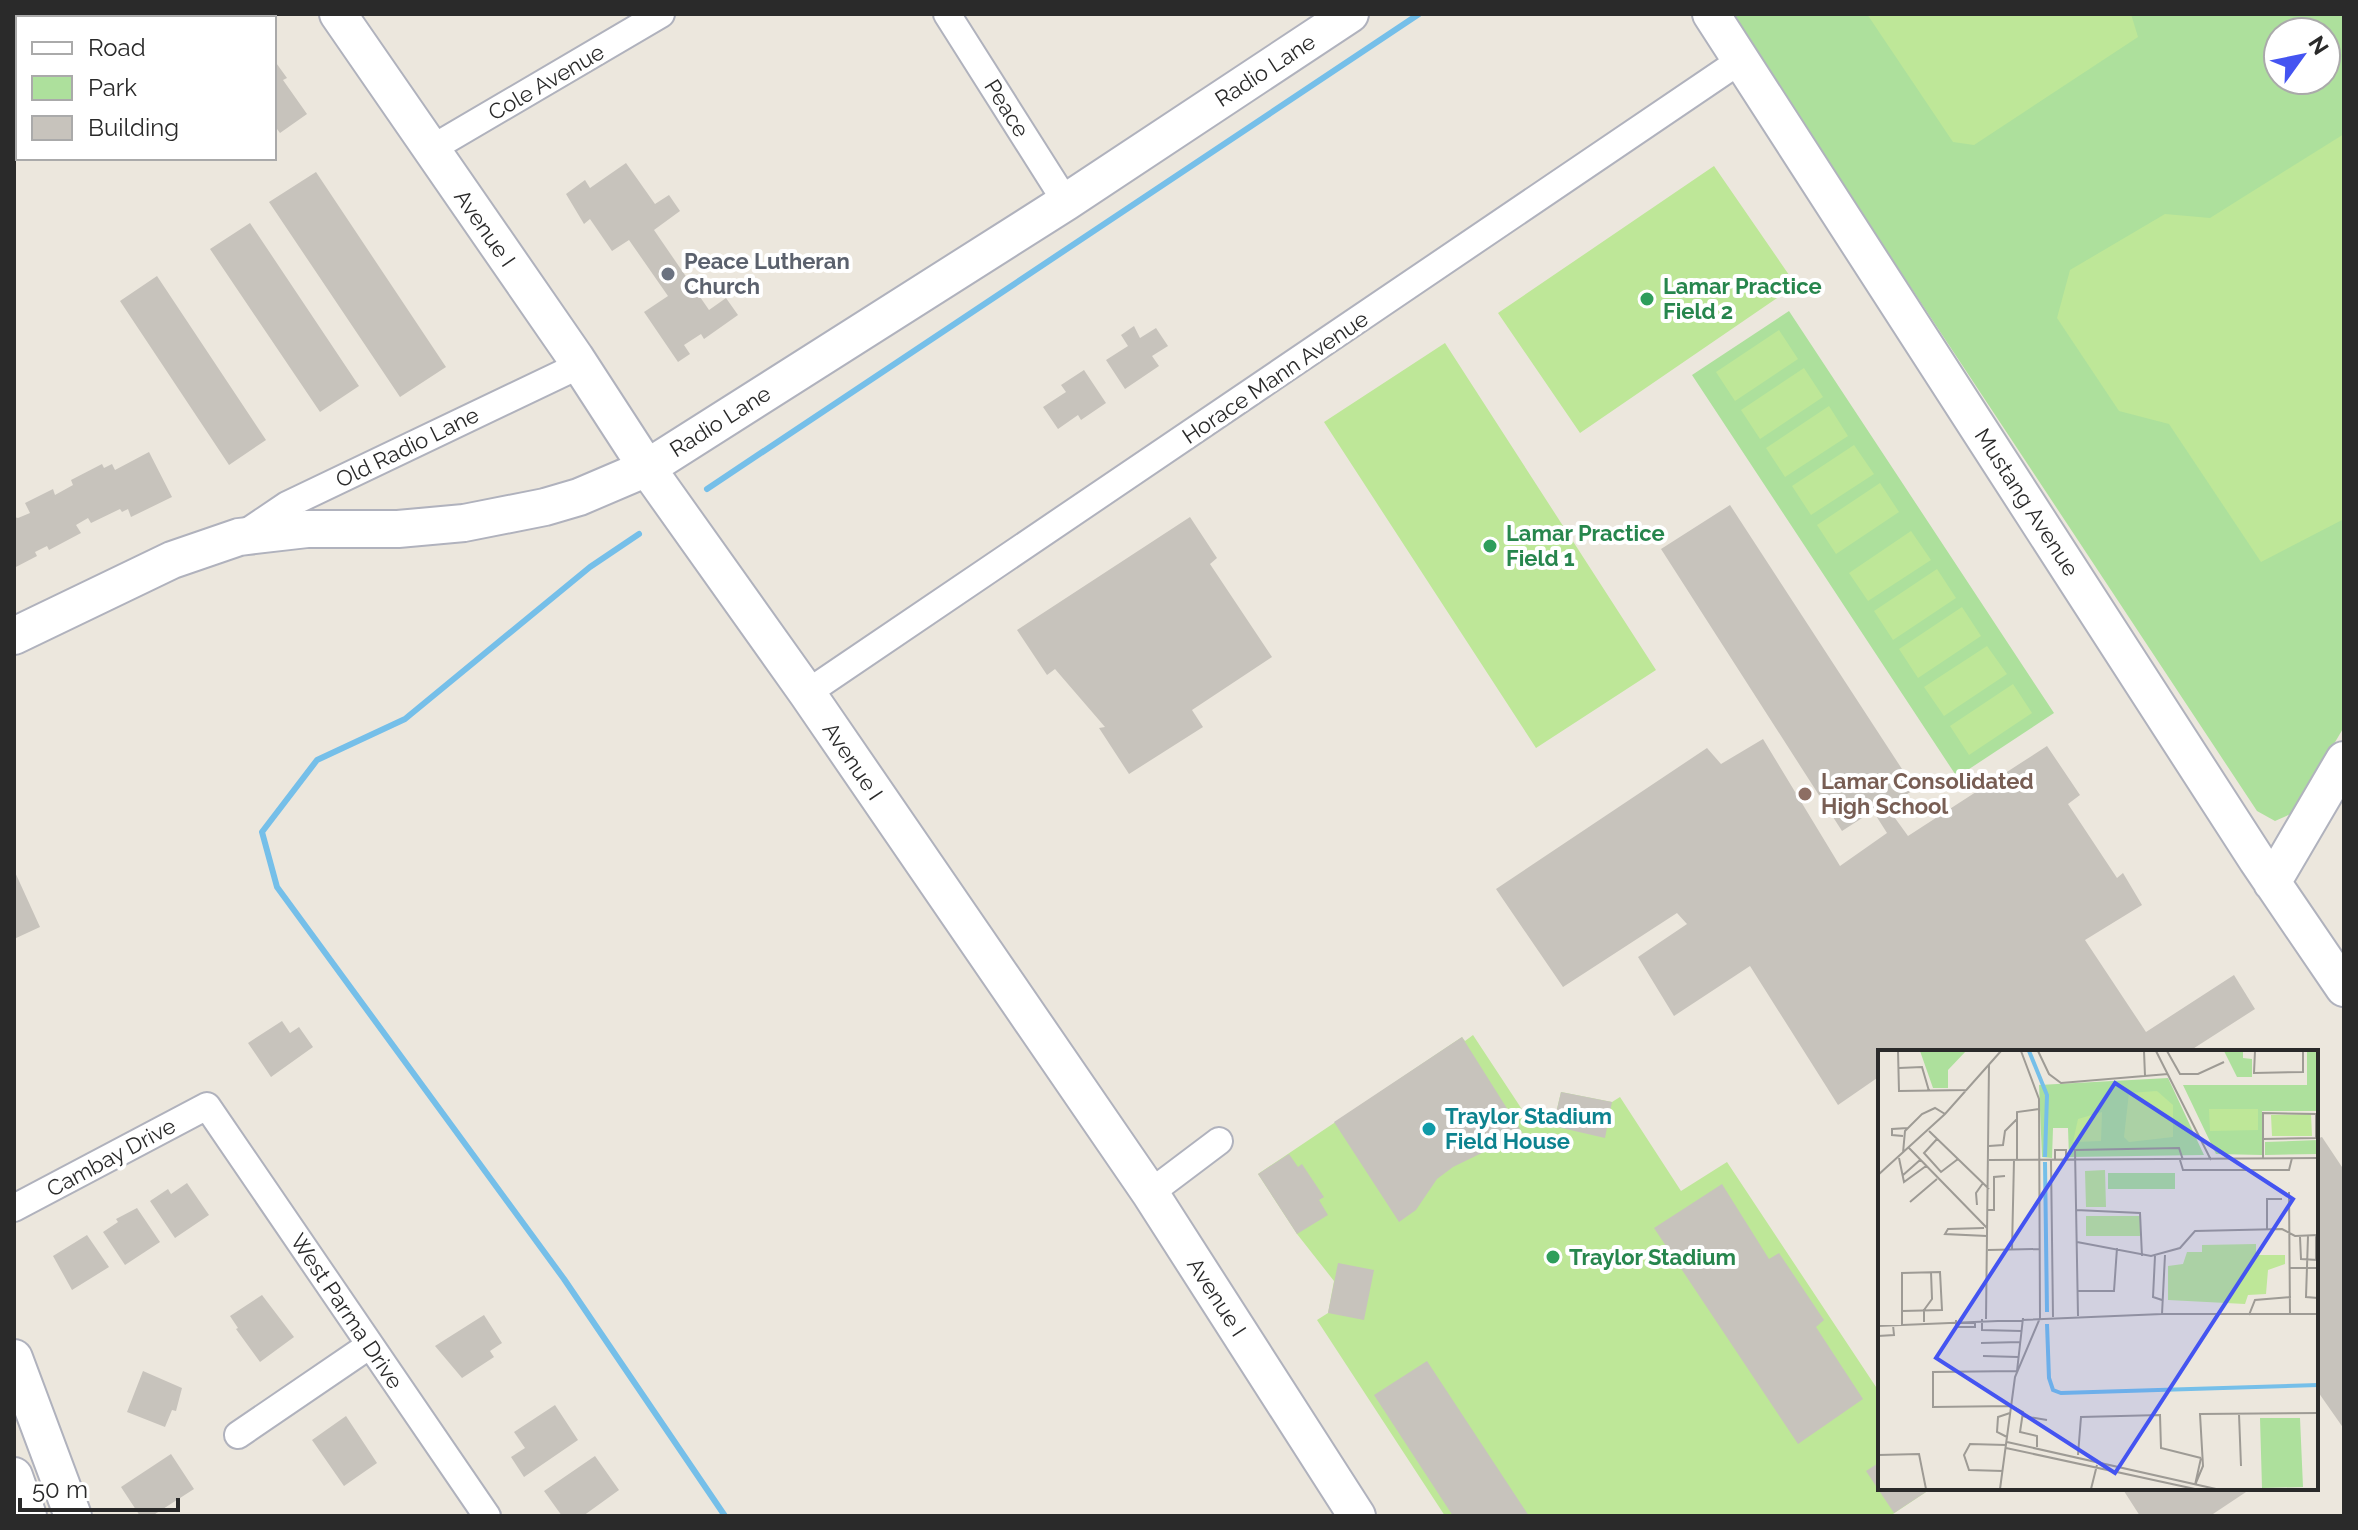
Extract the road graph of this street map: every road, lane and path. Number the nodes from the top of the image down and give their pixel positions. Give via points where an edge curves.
1 (338, 14) edge
2 (661, 14) edge
3 (947, 14) edge
4 (1350, 14) edge
5 (1711, 14) edge
6 (1741, 60) junction
7 (431, 149) junction
8 (1066, 202) junction
9 (580, 365) junction
10 (647, 468) junction
11 (239, 537) junction
12 (14, 636) edge
13 (807, 693) junction
14 (2344, 760) edge
15 (2272, 883) junction
16 (2344, 988) edge
17 (207, 1106) joint
18 (1219, 1141) dead end
19 (1150, 1193) junction
20 (14, 1208) edge
21 (370, 1345) junction
22 (16, 1370) edge
23 (238, 1435) dead end
24 (14, 1476) edge
25 (28, 1516) edge
26 (73, 1516) edge
27 (487, 1516) edge
28 (1357, 1516) edge

1 - 7 street, Avenue I
2 - 7 street, Cole Avenue
3 - 8 street, Peace
4 - 8 street, Radio Lane
5 - 6 street, Mustang Avenue
6 - 13 street, Horace Mann Avenue
6 - 15 street, Mustang Avenue
7 - 9 street, Avenue I
8 - 10 street, Radio Lane
9 - 10 street, Avenue I
9 - 11 street, Old Radio Lane via 287,505
10 - 11 street, Radio Lane via 556,504 464,523
10 - 13 street, Avenue I
11 - 12 street, Radio Lane via 183,555
13 - 19 street, Avenue I
14 - 15 street
15 - 16 street, Mustang Avenue
17 - 20 street, Cambay Drive
17 - 21 street, West Parma Drive
18 - 19 street
19 - 28 street, Avenue I
21 - 23 street
21 - 27 street, West Parma Drive
22 - 26 street
24 - 25 street

